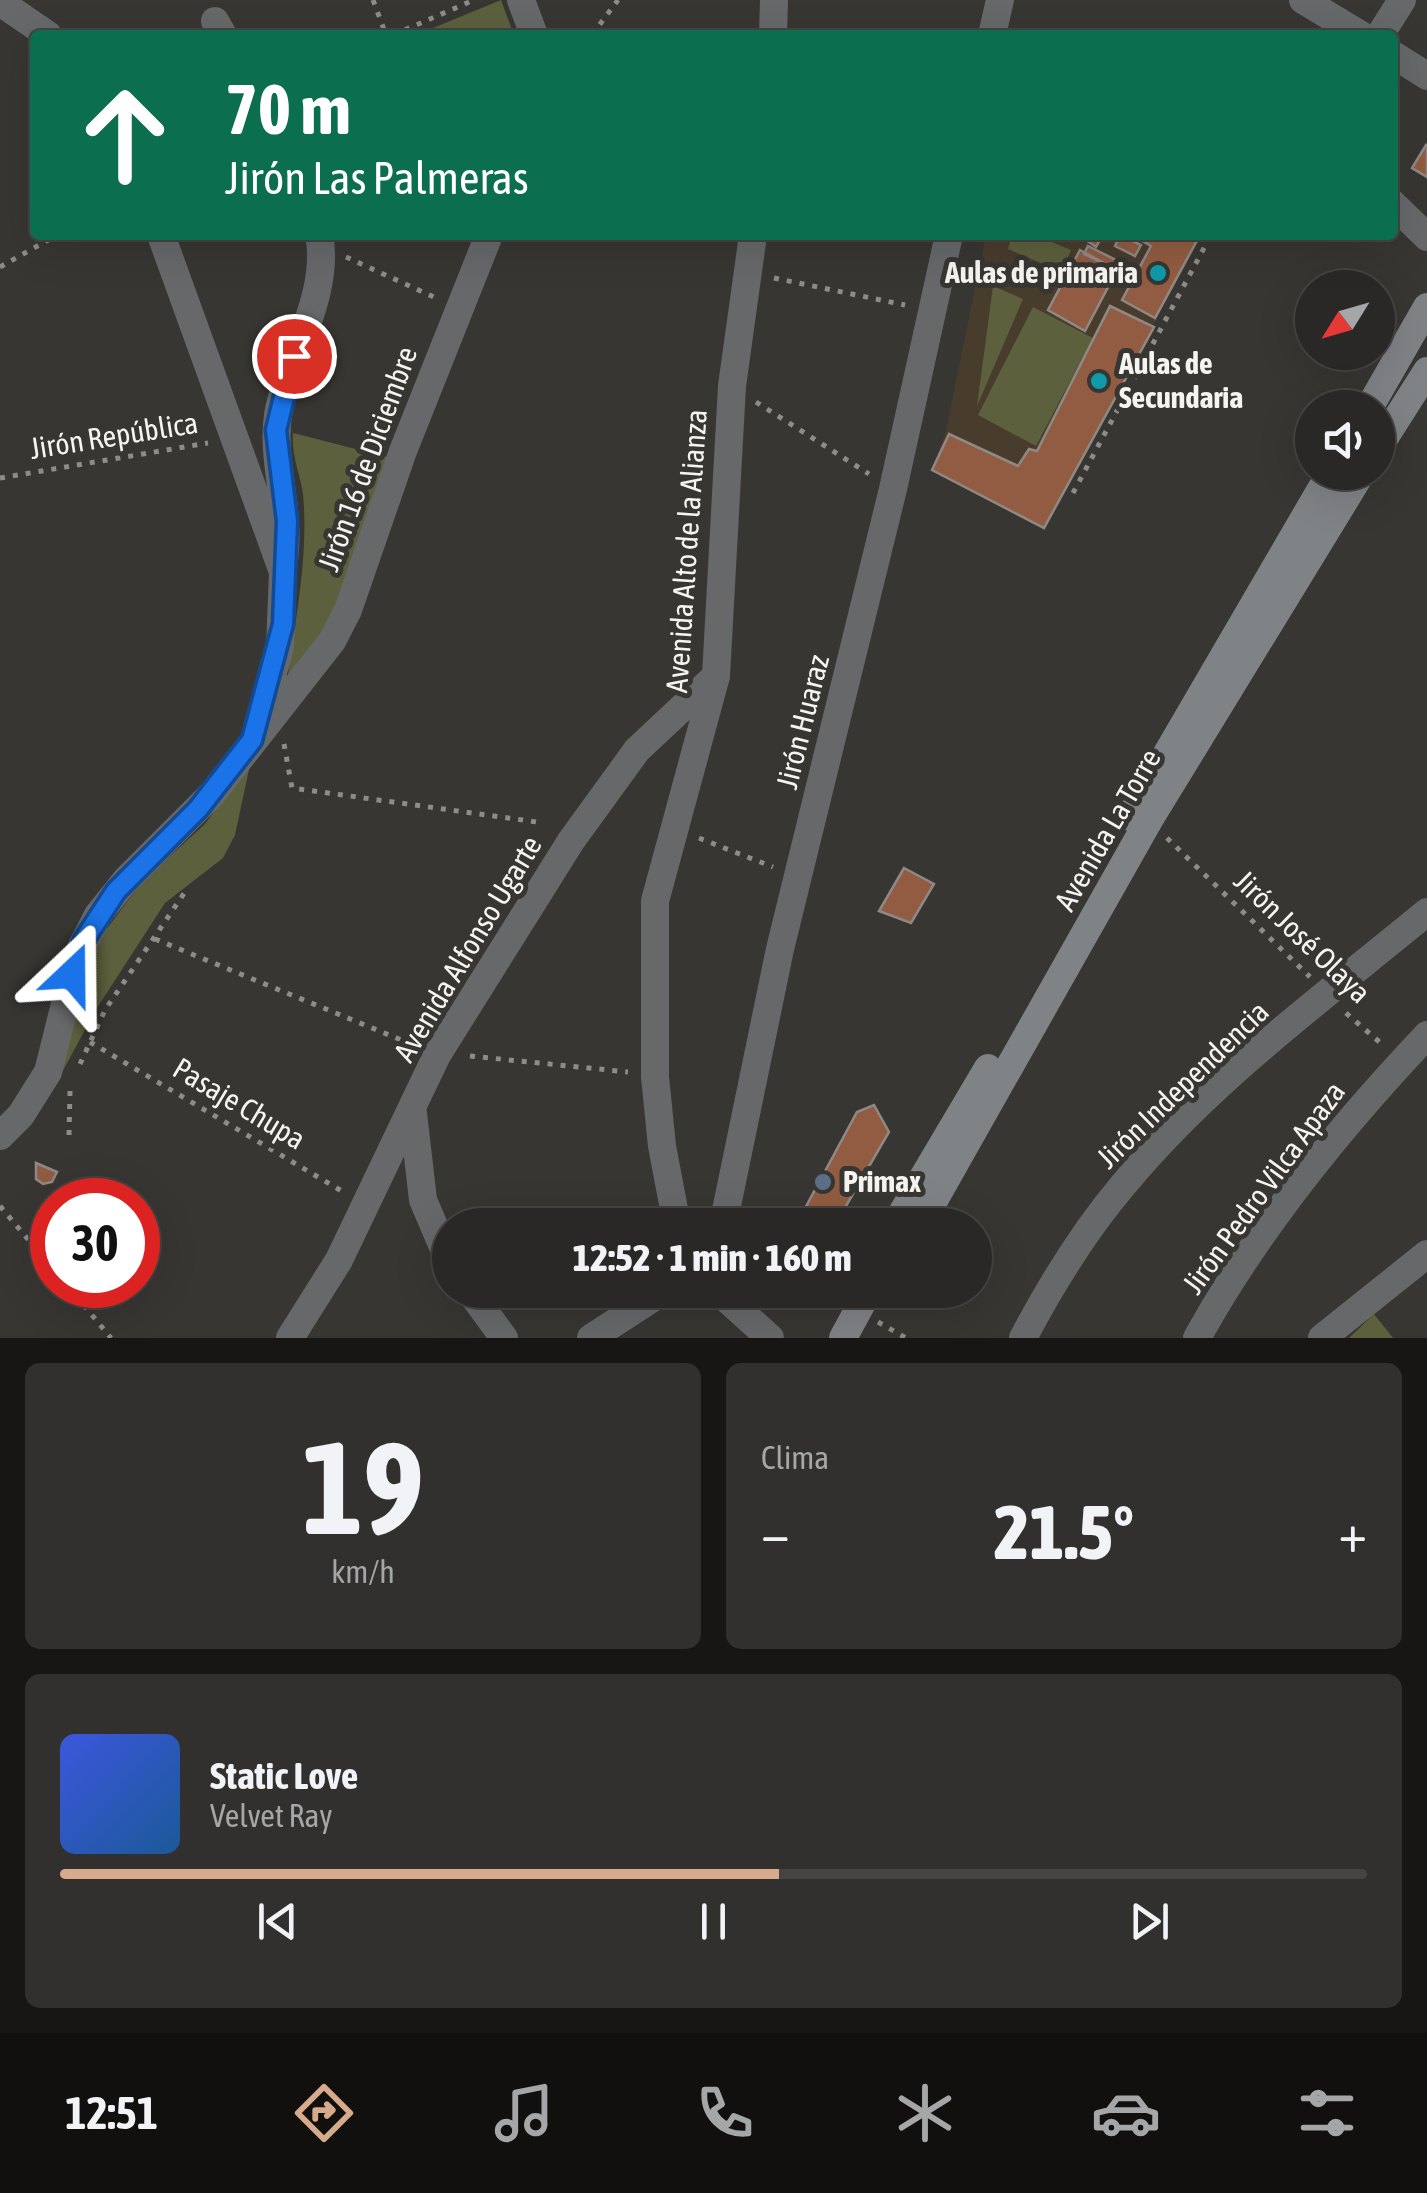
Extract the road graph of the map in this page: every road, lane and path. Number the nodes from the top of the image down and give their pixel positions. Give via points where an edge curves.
1 (373, 0) edge
2 (474, 0) edge
3 (522, 0) edge
4 (618, 0) edge
5 (774, 0) edge
6 (1000, 0) edge
7 (1303, 0) edge
8 (1402, 0) edge
9 (0, 2) edge
10 (41, 30) edge
11 (388, 30) edge
12 (402, 30) edge
13 (532, 30) edge
14 (596, 30) edge
15 (773, 30) edge
16 (993, 30) edge
17 (1353, 30) edge
18 (1383, 30) edge
19 (1398, 58) edge
20 (1427, 76) edge
21 (1398, 210) edge
22 (1427, 237) edge
23 (48, 240) edge
24 (163, 240) edge
25 (320, 240) edge
26 (487, 240) edge
27 (751, 240) edge
28 (948, 240) edge
29 (1207, 240) edge
30 (0, 267) edge
31 (748, 273) junction
32 (457, 308) junction
33 (1427, 308) edge
34 (933, 310) junction
35 (1427, 371) edge
36 (732, 386) junction
37 (1379, 390) edge
38 (1395, 421) edge
39 (236, 438) junction
40 (0, 478) edge
41 (893, 489) junction
42 (1321, 490) edge
43 (1351, 490) edge
44 (1072, 493) dead end
45 (282, 572) junction
46 (716, 676) junction
47 (278, 711) junction
48 (252, 740) junction
49 (1150, 820) junction
50 (537, 822) dead end
51 (675, 828) junction
52 (799, 878) junction
53 (185, 892) dead end
54 (1427, 912) edge
55 (154, 939) junction
56 (1327, 994) junction
57 (1427, 1035) edge
58 (90, 1042) junction
59 (437, 1054) junction
60 (1402, 1062) junction
61 (78, 1068) dead end
62 (655, 1077) junction
63 (63, 1102) dead end
64 (412, 1112) junction
65 (69, 1135) dead end
66 (0, 1136) edge
67 (364, 1205) junction
68 (0, 1206) edge
69 (675, 1208) edge
70 (726, 1208) edge
71 (905, 1208) edge
72 (930, 1208) edge
73 (432, 1221) edge
74 (30, 1242) edge
75 (1427, 1254) edge
76 (86, 1308) edge
77 (482, 1308) edge
78 (638, 1308) edge
79 (737, 1308) edge
80 (859, 1308) edge
81 (111, 1338) edge
82 (290, 1338) edge
83 (504, 1338) edge
84 (591, 1338) edge
85 (770, 1338) edge
86 (843, 1338) edge
87 (1023, 1338) edge
88 (1198, 1338) edge
89 (1322, 1338) edge

1 - 11 path
2 - 12 path
3 - 13 street
4 - 14 path
5 - 15 street
6 - 16 street
7 - 17 street
8 - 18 street
9 - 10 street
19 - 20 street
21 - 22 street
23 - 30 path
24 - 39 street
25 - 32 path
25 - 45 street via 320,270 276,430 287,521
26 - 32 street, Jirón 16 de Diciembre
27 - 31 street, Avenida Alto de la Alianza
28 - 34 street, Jirón Huaraz
29 - 44 path
31 - 34 path
31 - 36 street, Avenida Alto de la Alianza
32 - 47 street, Jirón 16 de Diciembre via 348,610 332,642
33 - 37 main road
34 - 41 street, Jirón Huaraz
35 - 38 main road
36 - 41 path
36 - 46 street, Avenida Alto de la Alianza
39 - 40 path, Jirón República
39 - 45 street
41 - 52 street, Jirón Huaraz
42 - 71 main road, Avenida La Torre
43 - 49 main road, Avenida La Torre
45 - 48 street via 280,648
46 - 51 street, Avenida Alto de la Alianza
46 - 59 street, Avenida Alfonso Ugarte via 637,750 571,841
47 - 48 street, Jirón 16 de Diciembre
47 - 50 path via 292,788
48 - 66 street, Jirón 16 de Diciembre via 212,794 98,915 77,956 48,1072
49 - 56 path, Jirón José Olaya
49 - 72 main road, Avenida La Torre
51 - 52 path
51 - 62 street, Avenida Alto de la Alianza via 655,901
52 - 70 street, Jirón Huaraz
53 - 55 path
54 - 56 street, Jirón Independencia
55 - 58 path
55 - 59 path
56 - 60 path, Jirón José Olaya
56 - 87 street, Jirón Independencia via 1126,1181 1069,1258
57 - 60 street, Jirón Pedro Vilca Apaza
58 - 61 path
58 - 67 path, Pasaje Chupa
59 - 62 path
59 - 64 street, Avenida Alfonso Ugarte
60 - 88 street, Jirón Pedro Vilca Apaza via 1320,1156 1245,1258
62 - 69 street, Avenida Alto de la Alianza
63 - 65 path via 71,1078
64 - 67 street, Avenida Alfonso Ugarte
64 - 73 street via 423,1200
67 - 82 street, Avenida Alfonso Ugarte
68 - 74 path
75 - 89 street
76 - 81 path
77 - 83 street
78 - 84 street
79 - 85 street
80 - 86 main road

